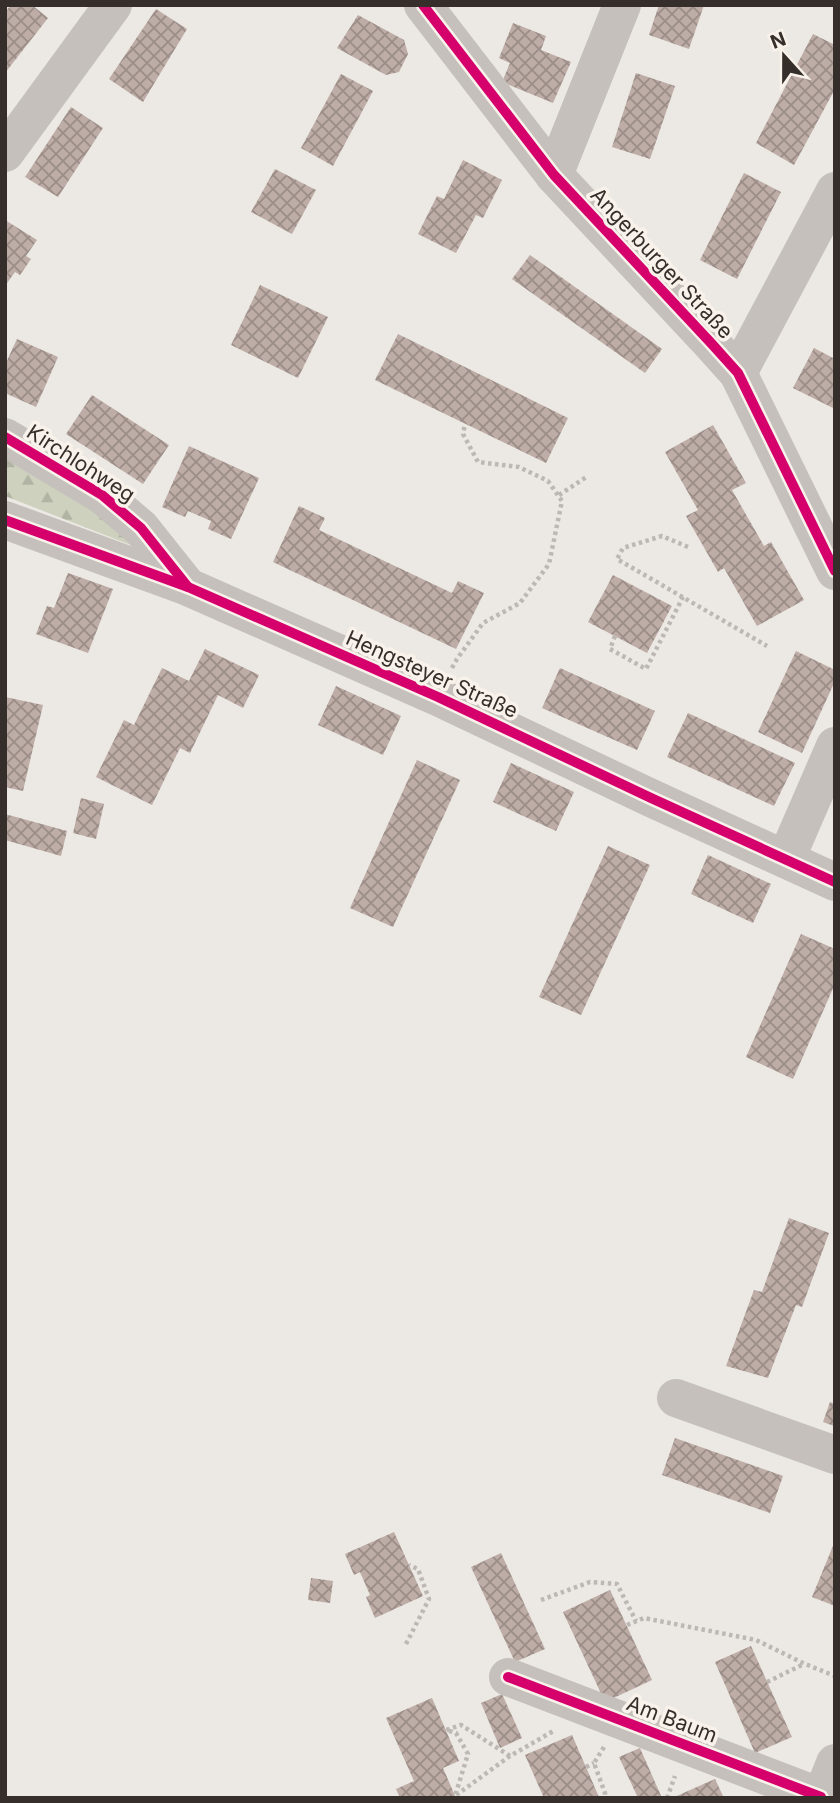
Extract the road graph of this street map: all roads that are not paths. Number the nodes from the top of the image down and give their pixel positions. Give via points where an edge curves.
1 (113, 5) edge
2 (423, 5) edge
3 (622, 5) edge
4 (5, 153) edge
5 (554, 175) junction
6 (835, 191) edge
7 (738, 373) junction
8 (5, 437) edge
9 (5, 520) edge
10 (835, 571) edge
11 (188, 587) junction
12 (835, 746) edge
13 (786, 859) junction
14 (835, 881) edge
15 (676, 1398) dead end
16 (835, 1455) edge
17 (508, 1677) dead end
18 (835, 1763) edge
19 (821, 1798) edge

1 - 4 street
2 - 5 street, Angerburger Straße
3 - 5 street
5 - 7 street, Angerburger Straße
6 - 7 street
7 - 10 street, Angerburger Straße
8 - 11 street, Kirchlohweg via 102,495 141,528
9 - 11 street, Hengsteyer Straße
11 - 13 street, Hengsteyer Straße
12 - 13 street
13 - 14 street, Hengsteyer Straße
15 - 16 street
17 - 19 street, Am Baum
18 - 19 street, Am Baum

